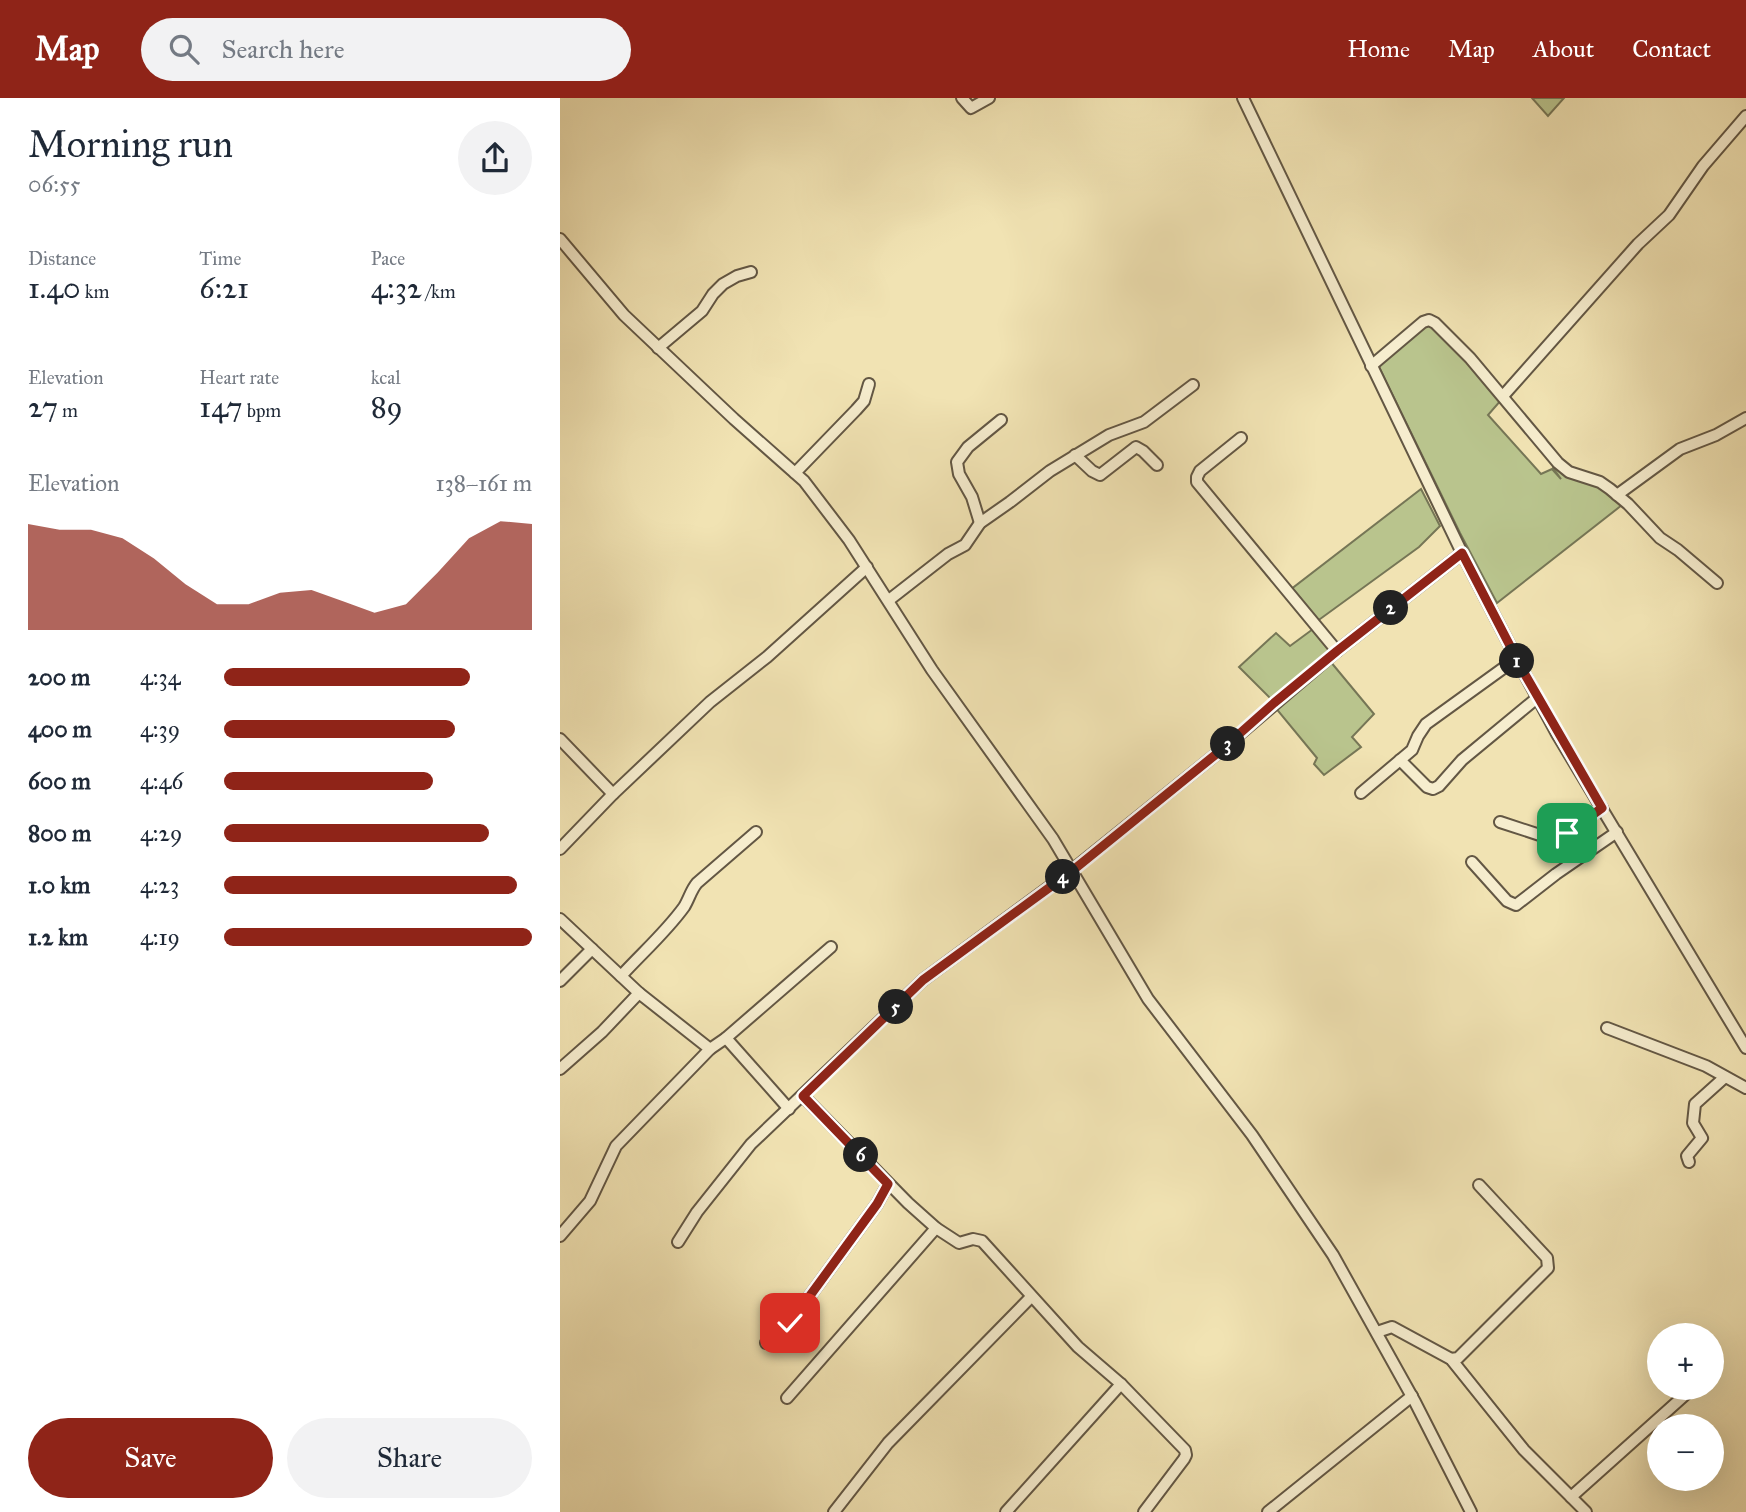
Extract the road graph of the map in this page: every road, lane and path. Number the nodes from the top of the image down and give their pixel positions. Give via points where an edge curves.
1 (961, 98) edge
2 (989, 98) edge
3 (1243, 98) edge
4 (1746, 116) edge
5 (560, 239) edge
6 (751, 272) dead end
7 (658, 348) junction
8 (1371, 366) junction
9 (869, 384) dead end
10 (1193, 385) dead end
11 (1503, 396) junction
12 (1746, 418) edge
13 (1001, 420) dead end
14 (1241, 438) dead end
15 (1075, 455) junction
16 (1157, 465) dead end
17 (795, 473) junction
18 (1617, 495) junction
19 (980, 523) junction
20 (1462, 553) junction
21 (867, 567) junction
22 (1717, 583) dead end
23 (888, 600) junction
24 (1337, 651) junction
25 (1516, 659) junction
26 (1537, 698) junction
27 (560, 739) edge
28 (1401, 760) junction
29 (1361, 793) dead end
30 (612, 794) junction
31 (1602, 808) junction
32 (1500, 822) dead end
33 (756, 832) dead end
34 (1617, 832) junction
35 (562, 844) edge
36 (1472, 862) dead end
37 (1072, 871) junction
38 (560, 919) edge
39 (831, 947) dead end
40 (592, 949) junction
41 (621, 976) junction
42 (560, 981) edge
43 (639, 993) junction
44 (1607, 1028) dead end
45 (726, 1038) junction
46 (1746, 1048) edge
47 (710, 1049) junction
48 (560, 1069) edge
49 (1725, 1077) junction
50 (1746, 1088) edge
51 (803, 1096) junction
52 (789, 1109) junction
53 (1689, 1162) dead end
54 (888, 1184) junction
55 (1479, 1185) dead end
56 (936, 1228) junction
57 (560, 1236) edge
58 (678, 1242) dead end
59 (1031, 1297) junction
60 (1377, 1332) junction
61 (766, 1343) dead end
62 (1451, 1359) junction
63 (1121, 1384) junction
64 (1412, 1396) junction
65 (788, 1398) dead end
66 (1679, 1400) edge
67 (1571, 1497) junction
68 (834, 1512) edge
69 (1006, 1512) edge
70 (1144, 1512) edge
71 (1268, 1512) edge
72 (1471, 1512) edge
73 (1586, 1512) edge

1 - 2 street via 971,108
3 - 8 street
4 - 11 street via 1669,215
5 - 7 street via 608,298
6 - 7 street via 723,284 702,311
7 - 17 street
8 - 11 street via 1429,320 1471,358
8 - 20 street
9 - 17 street via 864,401
10 - 15 street via 1144,422
11 - 18 street via 1558,463
12 - 18 street via 1680,449
13 - 19 street via 957,462
14 - 24 street via 1200,471 1197,482
15 - 16 street via 1097,474 1136,447
15 - 19 street
17 - 21 street
18 - 22 street via 1660,538
19 - 23 street via 965,545
20 - 24 street
20 - 25 street
21 - 23 street
21 - 30 street via 710,702
23 - 37 street
24 - 37 street
25 - 26 street
25 - 28 street via 1426,724
26 - 28 street via 1433,789
26 - 31 street
27 - 30 street
28 - 29 street
30 - 35 street
31 - 32 street via 1555,840
31 - 34 street
33 - 41 street via 696,883 686,904
34 - 36 street via 1516,905
34 - 46 street
37 - 51 street via 923,980
37 - 60 street via 1129,971 1252,1135 1333,1255
38 - 40 street
39 - 45 street
40 - 41 street
40 - 42 street
41 - 43 street
43 - 47 street
43 - 48 street
44 - 49 street
45 - 47 street
45 - 52 street
47 - 57 street via 616,1146 590,1201
49 - 50 street
49 - 53 street via 1695,1104 1693,1123 1702,1138 1687,1156
51 - 52 street
51 - 54 street
52 - 58 street via 751,1144
54 - 56 street
54 - 61 street via 790,1323
55 - 62 street via 1546,1258 1548,1268 1458,1358
56 - 59 street via 959,1243 982,1241
56 - 65 street
59 - 63 street
59 - 68 street via 887,1443
60 - 62 street via 1392,1327
60 - 64 street
62 - 67 street via 1524,1450
63 - 69 street
63 - 70 street via 1186,1455
64 - 71 street
64 - 72 street
66 - 67 street
67 - 73 street

